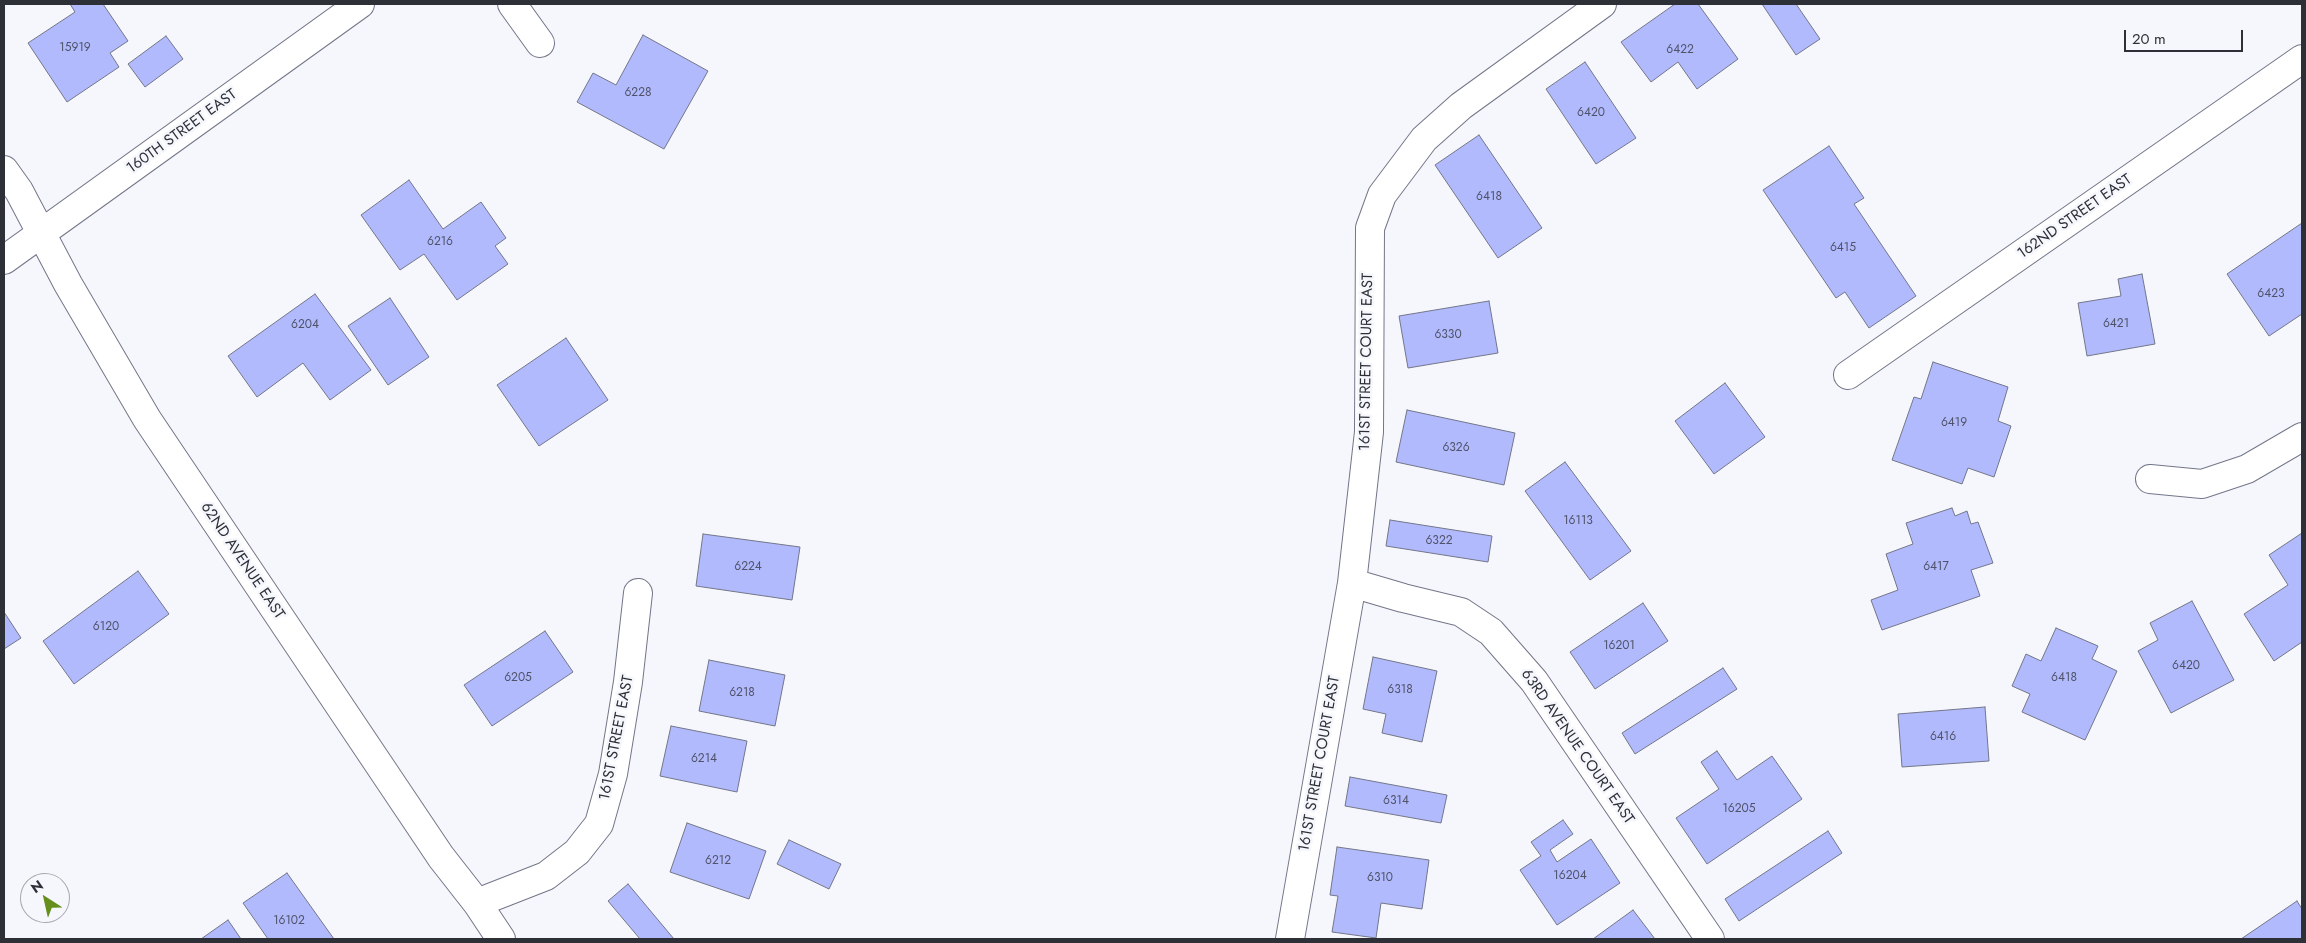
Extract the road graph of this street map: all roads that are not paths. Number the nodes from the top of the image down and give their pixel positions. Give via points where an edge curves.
1 (360, 4) edge
2 (512, 4) edge
3 (1602, 4) edge
4 (540, 43) dead end
5 (2302, 59) edge
6 (4, 170) edge
7 (41, 233) junction
8 (4, 260) edge
9 (1848, 375) dead end
10 (2302, 437) edge
11 (2150, 479) dead end
12 (1352, 583) junction
13 (638, 593) dead end
14 (477, 903) junction
15 (501, 939) edge
16 (1290, 939) edge
17 (1710, 939) edge

1 - 7 street, 160TH STREET EAST
2 - 4 street
3 - 12 street, 161ST STREET COURT EAST via 1453,113 1424,139 1382,195 1370,228 1369,432
5 - 9 street, 162ND STREET EAST
6 - 7 street, 62ND AVENUE EAST
7 - 8 street, 160TH STREET EAST
7 - 14 street, 62ND AVENUE EAST via 147,419 441,857
10 - 11 street via 2247,469 2202,484
12 - 16 street, 161ST STREET COURT EAST
12 - 17 street, 63RD AVENUE COURT EAST via 1461,612 1492,632 1534,681
13 - 14 street, 161ST STREET EAST via 613,774 599,824 577,852 546,876
14 - 15 street, 62ND AVENUE EAST

